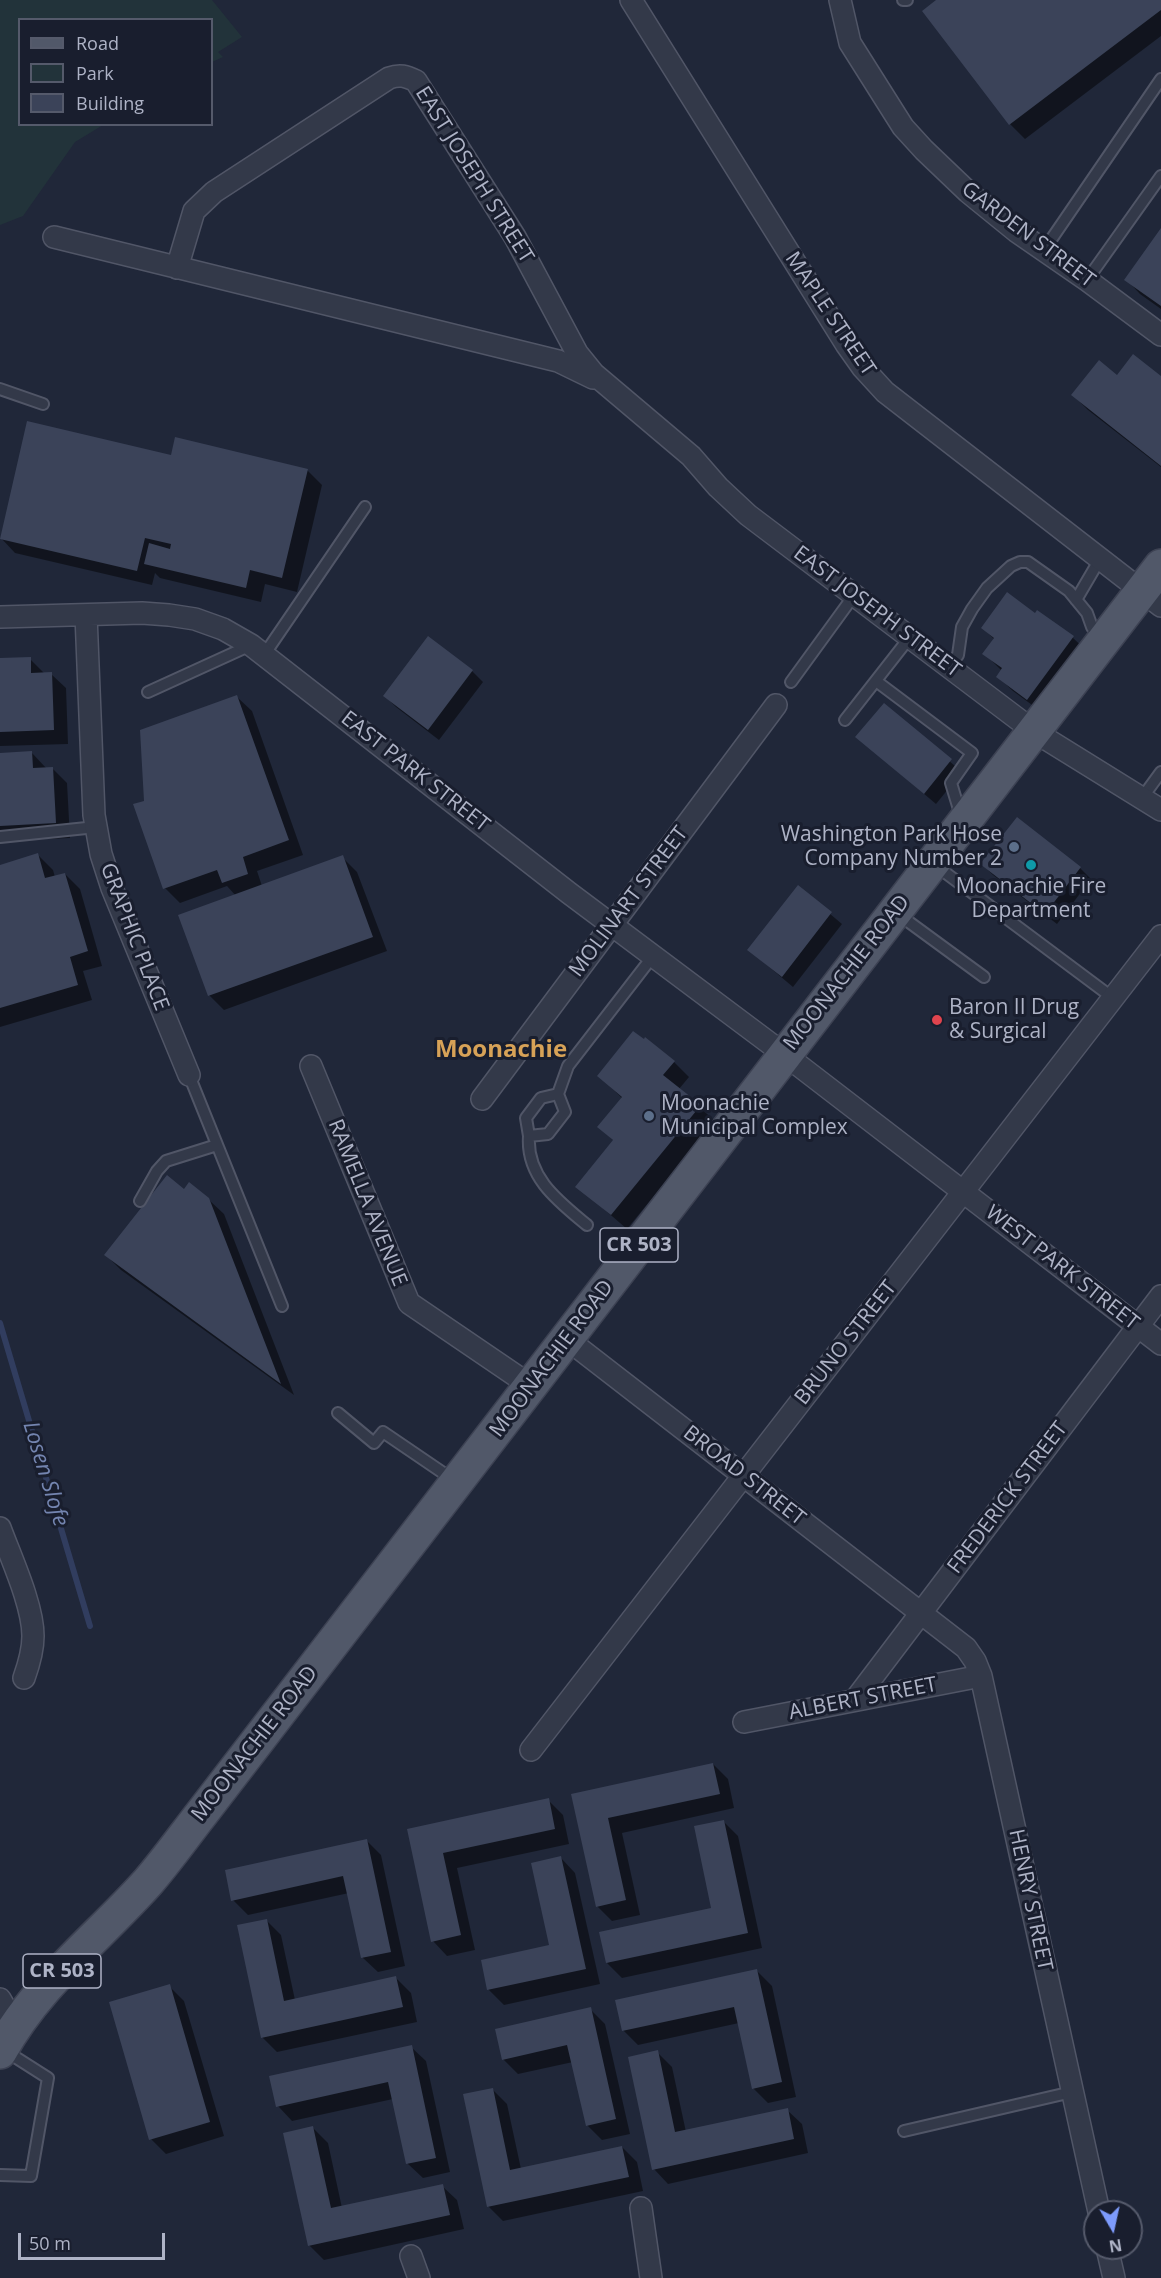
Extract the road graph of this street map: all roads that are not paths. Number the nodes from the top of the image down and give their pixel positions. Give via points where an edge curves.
1 (631, 0) edge
2 (840, 0) edge
3 (1161, 79) edge
4 (1161, 176) edge
5 (54, 237) dead end
6 (1044, 250) junction
7 (177, 268) junction
8 (1087, 280) junction
9 (1161, 335) edge
10 (0, 389) edge
11 (611, 390) junction
12 (43, 404) dead end
13 (365, 507) dead end
14 (1101, 559) junction
15 (1155, 587) edge
16 (855, 594) junction
17 (1076, 600) junction
18 (86, 615) junction
19 (0, 617) edge
20 (910, 637) junction
21 (1103, 641) junction
22 (258, 650) junction
23 (949, 666) junction
24 (876, 681) junction
25 (791, 682) dead end
26 (148, 692) dead end
27 (776, 705) dead end
28 (846, 720) dead end
29 (1035, 732) junction
30 (1161, 772) edge
31 (1142, 798) junction
32 (1161, 810) edge
33 (963, 824) junction
34 (96, 827) junction
35 (0, 837) edge
36 (933, 863) junction
37 (895, 912) junction
38 (612, 924) junction
39 (1161, 936) edge
40 (653, 956) junction
41 (984, 976) dead end
42 (1113, 998) junction
43 (784, 1054) junction
44 (311, 1066) dead end
45 (189, 1075) joint
46 (558, 1094) junction
47 (482, 1099) dead end
48 (529, 1136) junction
49 (217, 1145) junction
50 (963, 1191) junction
51 (140, 1202) dead end
52 (587, 1225) dead end
53 (1161, 1296) edge
54 (282, 1306) dead end
55 (1138, 1326) junction
56 (567, 1339) junction
57 (1161, 1344) edge
58 (531, 1386) junction
59 (338, 1413) dead end
60 (743, 1475) junction
61 (457, 1483) junction
62 (0, 1528) edge
63 (921, 1613) junction
64 (981, 1676) junction
65 (24, 1678) dead end
66 (855, 1700) junction
67 (744, 1722) dead end
68 (531, 1749) dead end
69 (4, 2031) edge
70 (1072, 2092) junction
71 (904, 2131) dead end
72 (0, 2175) edge
73 (1096, 2200) edge
74 (640, 2208) dead end
75 (411, 2256) dead end
76 (1110, 2260) edge
77 (418, 2278) edge
78 (651, 2278) edge
79 (1114, 2278) edge

1 - 14 street, MAPLE STREET via 863,368 885,392
2 - 6 street, GARDEN STREET via 850,43 903,127 968,192
3 - 6 lane
4 - 8 lane
5 - 7 street, EAST JOSEPH STREET
6 - 8 street, GARDEN STREET
7 - 11 street, EAST JOSEPH STREET via 558,361
7 - 11 street, EAST JOSEPH STREET via 194,211 214,192 389,78 406,75 416,81 515,237 578,353
8 - 9 street, GARDEN STREET
10 - 12 lane
11 - 16 street, EAST JOSEPH STREET via 691,456 748,515
13 - 22 lane
14 - 15 street, MAPLE STREET
14 - 17 lane
15 - 21 main road, MOONACHIE ROAD / CR 503
16 - 20 street, EAST JOSEPH STREET
16 - 25 lane
17 - 21 lane
17 - 23 lane via 1028,562 1011,566 972,609 962,627 958,655
18 - 19 street, EAST PARK STREET
18 - 22 street, EAST PARK STREET via 169,615 195,619 223,629
18 - 34 street, GRAPHIC PLACE
20 - 23 street, EAST JOSEPH STREET
20 - 24 lane
21 - 29 main road, MOONACHIE ROAD / CR 503
22 - 26 lane
22 - 38 street, EAST PARK STREET
23 - 29 street, EAST JOSEPH STREET
24 - 28 lane
24 - 33 lane via 972,753 951,783
27 - 38 street, MOLINART STREET
29 - 31 street, EAST JOSEPH STREET
29 - 33 main road, MOONACHIE ROAD / CR 503
30 - 31 lane
31 - 32 street, EAST JOSEPH STREET
33 - 36 main road, MOONACHIE ROAD / CR 503
34 - 35 lane
34 - 45 street, GRAPHIC PLACE via 112,888
36 - 37 main road, MOONACHIE ROAD / CR 503
36 - 42 lane
37 - 41 lane
37 - 43 main road, MOONACHIE ROAD / CR 503
38 - 40 street, EAST PARK STREET
38 - 47 street, MOLINART STREET
39 - 42 street, BRUNO STREET
40 - 43 street, EAST PARK STREET
40 - 46 lane via 568,1066
42 - 50 street, BRUNO STREET
43 - 50 street, WEST PARK STREET
43 - 56 main road, MOONACHIE ROAD / CR 503
44 - 58 street, RAMELLA AVENUE via 409,1303
45 - 49 lane
46 - 48 lane via 541,1098 526,1118
46 - 48 lane via 565,1112 548,1134
48 - 52 lane via 528,1153 534,1169 557,1201
49 - 51 lane via 166,1161
49 - 54 lane
50 - 55 street, WEST PARK STREET
50 - 60 street, BRUNO STREET
53 - 55 street, FREDERICK STREET
55 - 57 street, WEST PARK STREET
55 - 63 street, FREDERICK STREET
56 - 58 main road, MOONACHIE ROAD / CR 503
56 - 60 street, BROAD STREET
58 - 61 main road, MOONACHIE ROAD / CR 503
59 - 61 lane via 374,1443 383,1432
60 - 63 street, BROAD STREET
60 - 68 street, BRUNO STREET
61 - 69 main road, MOONACHIE ROAD / CR 503 via 164,1862
62 - 65 street via 30,1614 32,1647
63 - 64 street, HENRY STREET via 966,1648
63 - 66 street, FREDERICK STREET
64 - 66 street, ALBERT STREET
64 - 70 street, HENRY STREET
66 - 67 street, ALBERT STREET
69 - 72 lane via 48,2079 32,2176
70 - 71 lane
70 - 73 street, HENRY STREET
74 - 78 street
75 - 77 street
76 - 79 street

